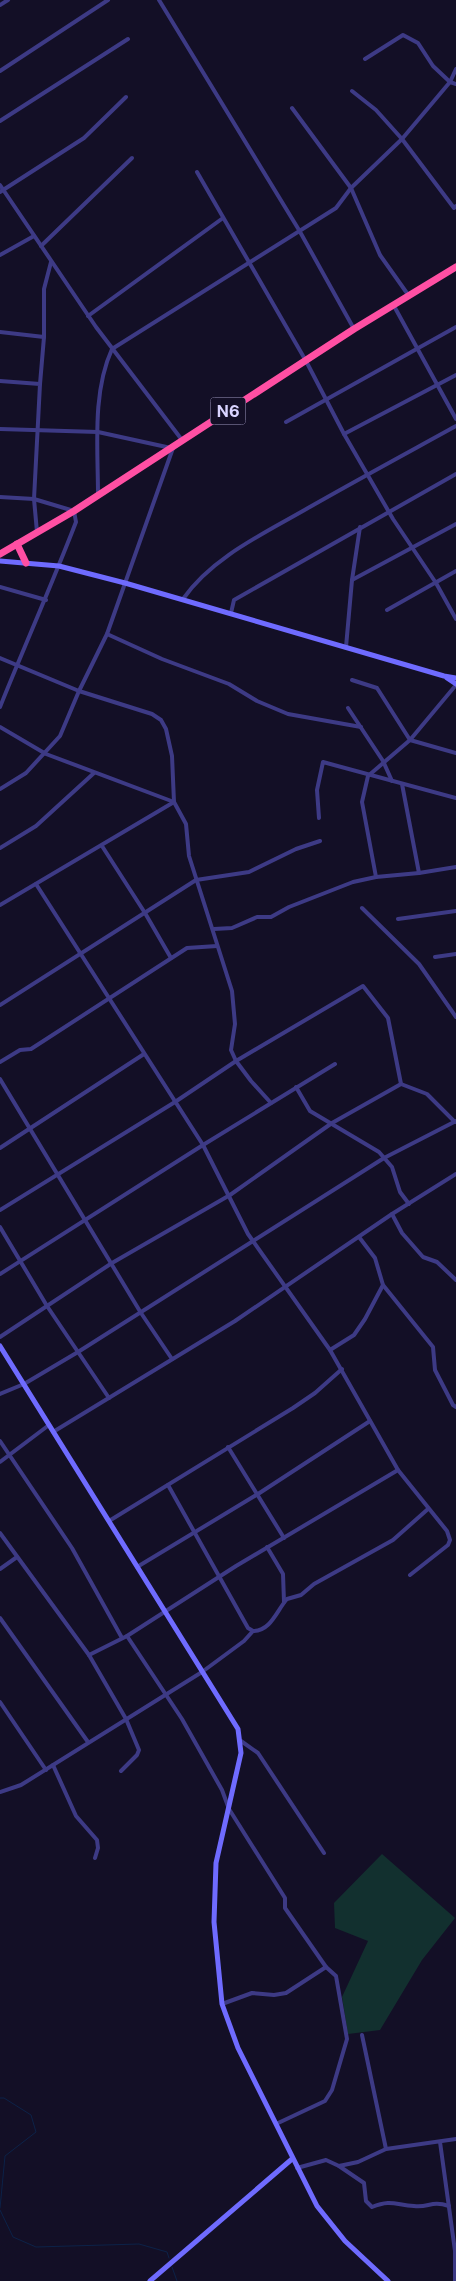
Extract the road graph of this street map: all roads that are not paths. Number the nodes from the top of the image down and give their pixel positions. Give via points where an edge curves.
1 (8, 0) edge
2 (108, 0) edge
3 (159, 0) edge
4 (0, 6) edge
5 (128, 39) dead end
6 (365, 59) dead end
7 (456, 69) edge
8 (0, 71) edge
9 (450, 82) junction
10 (456, 84) edge
11 (352, 91) dead end
12 (126, 97) dead end
13 (292, 108) dead end
14 (0, 121) edge
15 (402, 138) junction
16 (132, 158) dead end
17 (197, 172) dead end
18 (0, 185) edge
19 (351, 188) junction
20 (2, 191) edge
21 (456, 206) edge
22 (224, 218) junction
23 (299, 230) junction
24 (34, 236) junction
25 (41, 246) junction
26 (0, 255) edge
27 (52, 262) junction
28 (248, 262) junction
29 (456, 267) edge
30 (409, 296) junction
31 (394, 306) junction
32 (88, 316) junction
33 (456, 327) edge
34 (354, 329) junction
35 (0, 332) edge
36 (44, 337) junction
37 (112, 349) junction
38 (416, 350) junction
39 (306, 361) junction
40 (456, 375) edge
41 (0, 381) edge
42 (40, 384) junction
43 (437, 386) junction
44 (327, 400) junction
45 (456, 419) edge
46 (286, 422) dead end
47 (456, 426) edge
48 (0, 429) edge
49 (36, 430) junction
50 (98, 432) junction
51 (344, 434) junction
52 (182, 440) junction
53 (172, 447) junction
54 (368, 474) junction
55 (456, 474) edge
56 (98, 495) junction
57 (0, 497) edge
58 (34, 499) junction
59 (74, 511) junction
60 (388, 511) junction
61 (456, 524) edge
62 (360, 527) junction
63 (38, 532) junction
64 (17, 544) junction
65 (414, 548) junction
66 (0, 554) edge
67 (0, 560) edge
68 (26, 563) junction
69 (59, 566) junction
70 (456, 571) edge
71 (352, 580) junction
72 (436, 582) junction
73 (125, 583) junction
74 (0, 588) edge
75 (182, 599) junction
76 (46, 600) junction
77 (387, 610) dead end
78 (231, 612) junction
79 (456, 619) edge
80 (107, 634) junction
81 (346, 647) junction
82 (0, 658) edge
83 (17, 665) junction
84 (444, 676) junction
85 (456, 678) edge
86 (352, 680) dead end
87 (456, 684) edge
88 (79, 691) junction
89 (0, 707) edge
90 (348, 708) dead end
91 (0, 727) edge
92 (361, 727) junction
93 (410, 740) junction
94 (456, 753) edge
95 (46, 754) junction
96 (383, 761) junction
97 (94, 773) junction
98 (368, 776) junction
99 (392, 782) junction
100 (402, 784) junction
101 (0, 789) edge
102 (456, 798) edge
103 (174, 802) junction
104 (319, 818) dead end
105 (320, 841) dead end
106 (102, 846) junction
107 (0, 848) edge
108 (456, 867) edge
109 (419, 873) junction
110 (376, 877) junction
111 (196, 880) junction
112 (36, 884) junction
113 (0, 905) edge
114 (362, 908) dead end
115 (456, 911) edge
116 (145, 913) junction
117 (398, 919) dead end
118 (214, 929) junction
119 (217, 946) junction
120 (80, 954) junction
121 (456, 954) edge
122 (435, 957) dead end
123 (171, 958) junction
124 (109, 997) junction
125 (0, 1005) edge
126 (454, 1007) edge
127 (456, 1017) edge
128 (144, 1054) junction
129 (236, 1061) junction
130 (0, 1062) edge
131 (335, 1064) dead end
132 (0, 1079) edge
133 (401, 1084) junction
134 (296, 1087) junction
135 (175, 1102) junction
136 (271, 1103) junction
137 (456, 1122) edge
138 (332, 1124) junction
139 (28, 1129) junction
140 (203, 1145) junction
141 (0, 1148) edge
142 (384, 1158) junction
143 (58, 1176) junction
144 (456, 1176) edge
145 (230, 1195) junction
146 (409, 1204) junction
147 (0, 1210) edge
148 (392, 1214) junction
149 (85, 1220) junction
150 (0, 1227) edge
151 (360, 1237) junction
152 (253, 1242) junction
153 (21, 1261) junction
154 (112, 1263) junction
155 (0, 1274) edge
156 (456, 1280) edge
157 (383, 1285) junction
158 (287, 1287) junction
159 (47, 1306) junction
160 (141, 1312) junction
161 (0, 1337) edge
162 (0, 1346) edge
163 (330, 1350) junction
164 (78, 1352) junction
165 (172, 1359) junction
166 (342, 1369) junction
167 (24, 1384) junction
168 (0, 1393) edge
169 (108, 1398) junction
170 (456, 1407) edge
171 (370, 1421) junction
172 (49, 1425) junction
173 (54, 1432) junction
174 (0, 1441) edge
175 (228, 1447) junction
176 (9, 1455) junction
177 (0, 1462) edge
178 (398, 1470) junction
179 (168, 1485) junction
180 (258, 1494) junction
181 (428, 1509) junction
182 (109, 1521) junction
183 (195, 1532) junction
184 (0, 1533) edge
185 (284, 1538) junction
186 (267, 1547) junction
187 (17, 1557) junction
188 (137, 1567) junction
189 (0, 1570) edge
190 (410, 1575) dead end
191 (220, 1577) junction
192 (284, 1602) junction
193 (165, 1611) junction
194 (0, 1618) edge
195 (253, 1631) junction
196 (127, 1636) junction
197 (122, 1638) junction
198 (89, 1655) junction
199 (202, 1672) junction
200 (165, 1695) junction
201 (0, 1702) edge
202 (126, 1719) junction
203 (241, 1741) junction
204 (88, 1742) junction
205 (53, 1765) junction
206 (46, 1770) junction
207 (121, 1771) dead end
208 (0, 1792) edge
209 (229, 1809) junction
210 (324, 1853) dead end
211 (95, 1858) dead end
212 (326, 1966) junction
213 (222, 2004) junction
214 (362, 2035) dead end
215 (276, 2124) junction
216 (456, 2139) edge
217 (440, 2142) junction
218 (386, 2149) junction
219 (292, 2159) junction
220 (339, 2166) junction
221 (297, 2168) junction
222 (449, 2206) junction
223 (150, 2281) edge
224 (388, 2281) edge
225 (455, 2281) edge

1 - 4 street
2 - 8 street
3 - 23 street
5 - 14 street
6 - 9 street via 403,36 418,42 433,66
7 - 9 street
9 - 10 street
9 - 15 street
11 - 15 street via 376,110
12 - 20 street via 84,138
13 - 19 street
15 - 19 street
15 - 21 street via 454,208
16 - 25 street
17 - 22 street
18 - 20 street
19 - 23 street via 336,208
19 - 30 street via 380,255
20 - 24 street
22 - 28 street
22 - 32 street
23 - 28 street
23 - 34 street
24 - 25 street
24 - 26 street
25 - 27 street
27 - 32 street
27 - 36 street via 44,289
28 - 37 street
28 - 39 street
29 - 30 highway, N6
30 - 31 highway, N6
31 - 34 highway, N6
31 - 38 street
32 - 37 street
33 - 38 street
34 - 39 highway, N6
35 - 36 street
36 - 42 street
37 - 50 street via 105,366
37 - 52 street
38 - 43 street
38 - 44 street
39 - 44 street
39 - 52 highway, N6
40 - 43 street
41 - 42 street
42 - 49 street
43 - 45 street
43 - 51 street
44 - 46 street
44 - 51 street
47 - 54 street
48 - 49 street
49 - 50 street
49 - 58 street
50 - 53 street
50 - 56 street
51 - 54 street
52 - 53 highway, N6
53 - 56 highway, N6
53 - 73 street
54 - 60 street
54 - 75 street via 236,550 212,567
55 - 60 street
56 - 59 highway, N6
57 - 58 street
58 - 59 street
58 - 63 street
59 - 63 highway, N6
59 - 69 street via 76,522
60 - 62 street
60 - 65 street
61 - 65 street
62 - 71 street
62 - 78 street via 234,600
63 - 64 highway, N6
64 - 66 highway, N6
64 - 68 highway
65 - 71 street
65 - 72 street
67 - 68 street
68 - 69 street
69 - 73 street
69 - 76 street
70 - 72 street
71 - 81 street
72 - 77 street
72 - 79 street
73 - 75 street
73 - 80 street
74 - 76 street
75 - 78 street
76 - 83 street
78 - 81 street
80 - 88 street
80 - 92 street via 229,684 288,714
81 - 84 street
82 - 83 street
83 - 88 street
83 - 89 street
84 - 85 street
84 - 87 street
86 - 93 street via 377,688
87 - 93 street
88 - 95 street via 60,736
88 - 103 street via 152,714 161,720 172,756
90 - 92 street
91 - 95 street
92 - 96 street
93 - 94 street
93 - 96 street
95 - 97 street
95 - 101 street via 26,773
96 - 98 street
96 - 99 street
97 - 103 street
97 - 107 street via 36,826
98 - 99 street
98 - 104 street via 323,762 317,790
98 - 110 street via 362,802
99 - 100 street
100 - 102 street
100 - 109 street
103 - 106 street
103 - 111 street via 186,824 189,856
105 - 111 street via 248,872
106 - 112 street
106 - 116 street
108 - 109 street
109 - 110 street
110 - 118 street via 351,883 271,917 257,917 232,928
111 - 116 street
111 - 118 street
112 - 113 street
112 - 120 street
114 - 126 street via 419,964
115 - 117 street
116 - 120 street
116 - 123 street
118 - 119 street
119 - 123 street via 187,948
119 - 129 street via 232,991 235,1024 231,1050
120 - 124 street
120 - 125 street
121 - 122 street
123 - 124 street
124 - 128 street
124 - 130 street via 31,1049 20,1050
126 - 127 street
128 - 135 street
128 - 139 street
129 - 133 street via 363,986 388,1018
129 - 135 street
129 - 136 street
131 - 134 street
132 - 139 street
133 - 137 street via 427,1094
133 - 138 street
134 - 136 street
134 - 138 street via 310,1111
135 - 140 street
135 - 143 street
136 - 140 street
137 - 142 street
138 - 142 street
138 - 145 street
139 - 141 street
139 - 143 street
140 - 145 street
140 - 149 street
142 - 146 street via 392,1167 400,1192
142 - 152 street
143 - 147 street
143 - 149 street
144 - 146 street
145 - 152 street
145 - 154 street
146 - 148 street
148 - 151 street
148 - 156 street via 402,1233 423,1256 437,1262
149 - 153 street
149 - 154 street
150 - 153 street
151 - 157 street via 375,1258
151 - 158 street
152 - 158 street
152 - 160 street
153 - 155 street
153 - 159 street
154 - 159 street
154 - 160 street
157 - 163 street via 354,1335
157 - 170 street via 433,1347 436,1370
158 - 163 street
158 - 165 street
159 - 161 street
159 - 164 street
160 - 164 street
160 - 165 street
162 - 167 street
163 - 166 street
164 - 167 street
164 - 169 street
165 - 169 street
166 - 171 street
166 - 175 street via 300,1403
167 - 168 street
167 - 172 street
169 - 173 street
171 - 178 street
171 - 180 street
172 - 173 street
172 - 176 street
173 - 182 street
174 - 176 street
175 - 179 street
175 - 180 street
176 - 177 street
176 - 197 street via 72,1548
178 - 181 street
178 - 185 street
179 - 182 street
179 - 183 street
180 - 183 street
180 - 185 street
181 - 190 street via 447,1531 450,1540 443,1550
181 - 192 street via 393,1540
182 - 188 street
183 - 188 street
183 - 191 street
184 - 187 street
185 - 186 street
186 - 191 street
186 - 192 street via 283,1574
187 - 189 street
187 - 198 street
188 - 193 street
191 - 193 street
191 - 195 street via 248,1628
192 - 195 street via 275,1618 258,1631
193 - 196 street
193 - 199 street
194 - 204 street
195 - 199 street
196 - 197 street
196 - 200 street
197 - 198 street
198 - 202 street
199 - 200 street
199 - 203 street via 231,1715
200 - 202 street
200 - 209 street via 222,1790
201 - 206 street
202 - 204 street
202 - 207 street via 139,1750
203 - 209 street
203 - 210 street via 258,1753
204 - 205 street
205 - 206 street
205 - 211 street via 76,1816 97,1840
206 - 208 street via 21,1785
209 - 212 street via 285,1898 286,1908
209 - 213 street via 216,1863 214,1922
212 - 213 street via 286,1993 252,1993
212 - 215 street via 336,1976 347,2040 332,2090 325,2101
213 - 215 street via 238,2048
214 - 218 street
215 - 219 street
216 - 217 street
217 - 218 street
217 - 222 street
218 - 220 street via 358,2162
219 - 221 street
219 - 223 street
220 - 221 street via 326,2160
220 - 222 street via 364,2183 366,2201 372,2206 393,2202 415,2207 437,2202
221 - 224 street via 317,2206 345,2241
222 - 225 street

